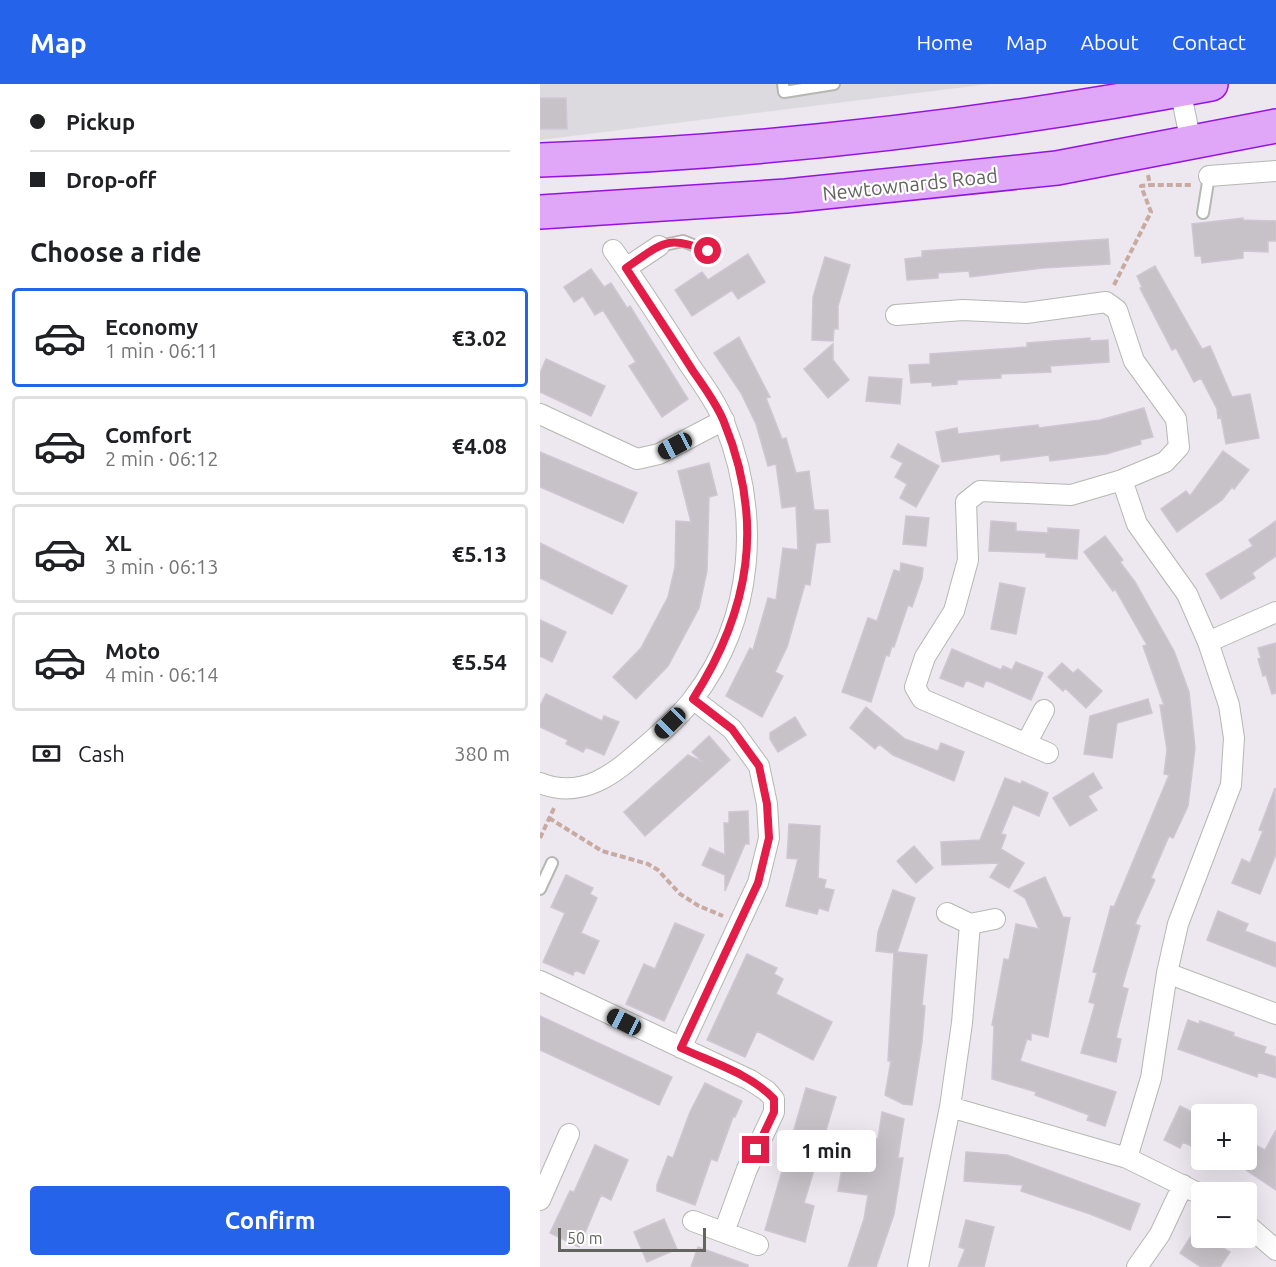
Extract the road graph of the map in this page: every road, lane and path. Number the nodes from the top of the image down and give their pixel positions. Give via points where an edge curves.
1 (783, 84) edge
2 (834, 84) edge
3 (1190, 86) edge
4 (1276, 126) edge
5 (1191, 143) junction
6 (1142, 152) junction
7 (540, 160) edge
8 (1276, 171) edge
9 (1209, 176) junction
10 (1150, 185) junction
11 (540, 212) edge
12 (1203, 213) dead end
13 (659, 246) joint
14 (613, 250) dead end
15 (708, 251) dead end
16 (626, 268) junction
17 (1106, 302) junction
18 (896, 315) dead end
19 (540, 414) edge
20 (724, 420) junction
21 (1122, 480) junction
22 (1276, 612) edge
23 (1208, 642) junction
24 (693, 699) junction
25 (1044, 710) dead end
26 (1027, 742) junction
27 (1048, 753) dead end
28 (540, 783) edge
29 (564, 787) junction
30 (549, 818) junction
31 (540, 838) edge
32 (552, 863) dead end
33 (540, 889) edge
34 (947, 913) dead end
35 (995, 919) dead end
36 (739, 922) junction
37 (970, 924) junction
38 (1167, 973) junction
39 (540, 981) edge
40 (1276, 1014) edge
41 (681, 1048) junction
42 (950, 1107) junction
43 (569, 1134) dead end
44 (1127, 1158) junction
45 (545, 1174) edge
46 (1183, 1185) junction
47 (1191, 1189) edge
48 (540, 1200) edge
49 (693, 1221) dead end
50 (724, 1232) junction
51 (1257, 1234) edge
52 (758, 1245) dead end
53 (1276, 1250) edge
54 (918, 1267) edge
55 (1137, 1267) edge

1 - 2 lane via 784,92
3 - 5 street
3 - 7 highway via 1050,112 896,134 631,157
4 - 5 highway, Newtownards Road
5 - 6 highway, Newtownards Road
6 - 10 path
6 - 11 highway, Newtownards Road via 1057,168 912,184
8 - 9 street
9 - 10 path via 1194,184
9 - 12 lane
10 - 17 path via 1141,186 1151,212
13 - 15 lane via 683,241
13 - 16 street
14 - 16 street
16 - 20 street
17 - 18 street via 1026,314 963,310
17 - 21 street via 1117,309 1134,361 1176,419 1179,447 1165,462
19 - 20 street via 636,459 659,454
20 - 24 street via 742,475 749,530 745,580 727,638
21 - 23 street via 1137,524 1187,594
21 - 26 street via 1071,495 980,491 966,502 968,560 954,611 925,657 915,687 922,699
22 - 23 street
23 - 38 street via 1229,705 1234,738 1231,785 1178,924
24 - 29 street via 652,741 602,781 584,787
24 - 36 street via 732,729 759,766 764,785 769,838 758,883
25 - 26 street
26 - 27 street
28 - 29 street
29 - 30 path
30 - 31 path
30 - 36 path via 602,851 648,864 689,900
32 - 33 lane
34 - 37 street
35 - 37 street
36 - 41 street
37 - 42 street
38 - 40 street
38 - 44 street via 1150,1077
39 - 41 street
41 - 50 street via 750,1080 774,1099 774,1112
42 - 44 street
42 - 54 street
43 - 45 street
44 - 46 street
45 - 48 street
46 - 47 street
46 - 55 street via 1160,1234
49 - 50 street
50 - 52 street
51 - 53 street

